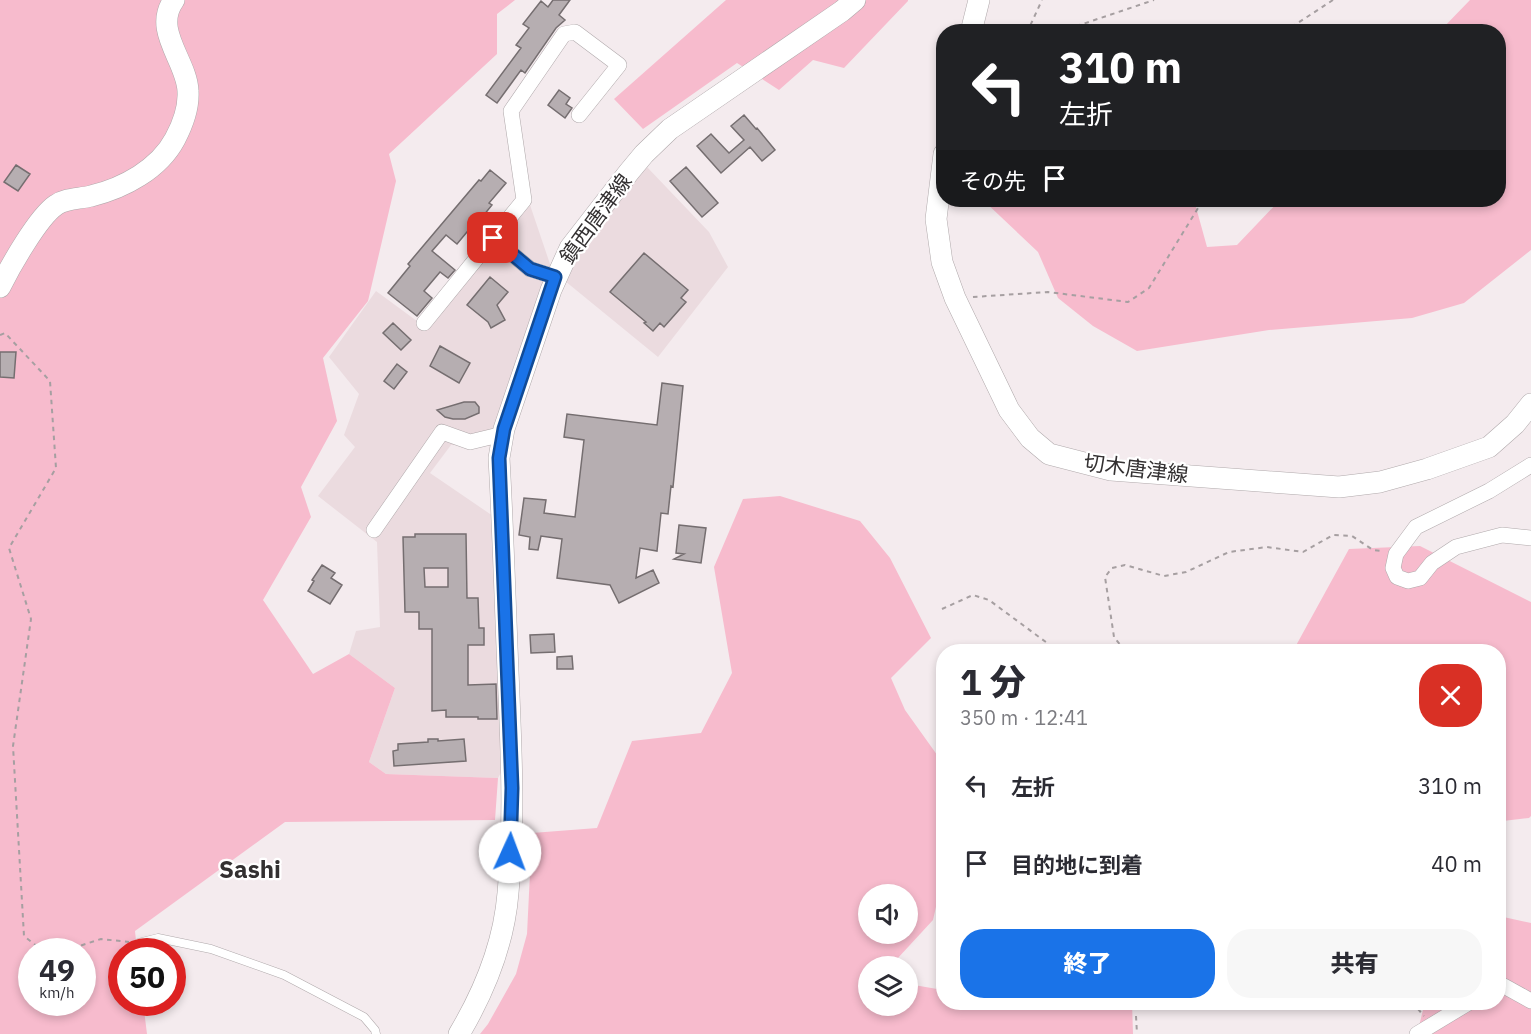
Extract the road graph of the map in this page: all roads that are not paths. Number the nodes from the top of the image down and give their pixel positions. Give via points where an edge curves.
1 (174, 0) edge
2 (855, 0) edge
3 (979, 0) edge
4 (973, 24) edge
5 (579, 115) dead end
6 (937, 207) edge
7 (493, 238) junction
8 (555, 277) junction
9 (0, 287) edge
10 (424, 323) dead end
11 (1531, 404) edge
12 (503, 434) junction
13 (1531, 465) edge
14 (374, 530) dead end
15 (1531, 538) edge
16 (186, 944) edge
17 (1506, 987) edge
18 (1531, 1002) edge
19 (1456, 1010) edge
20 (376, 1034) edge
21 (459, 1034) edge
22 (1417, 1034) edge

1 - 9 main road via 167,23 170,43 188,90 184,119 174,141 154,166 126,184 56,205 36,226
2 - 8 main road, 鎮西唐津線 via 670,129 629,172 570,248
3 - 4 main road
5 - 7 street via 619,65 575,32 564,34 511,111 524,200
6 - 11 main road, 切木唐津線 via 942,262 955,298 1010,410 1029,438 1049,454 1111,470 1339,487 1380,482 1489,447
7 - 8 street via 530,269
7 - 10 street
8 - 12 main road, 鎮西唐津線
12 - 14 street via 470,442 442,432
12 - 21 main road, 鎮西唐津線 via 499,458 512,788 508,895 488,976
13 - 15 street via 1416,526 1396,554 1393,568 1397,577 1408,581 1420,578 1432,562 1456,547 1502,535
16 - 20 lane via 284,975 364,1017
17 - 18 street
19 - 22 street

